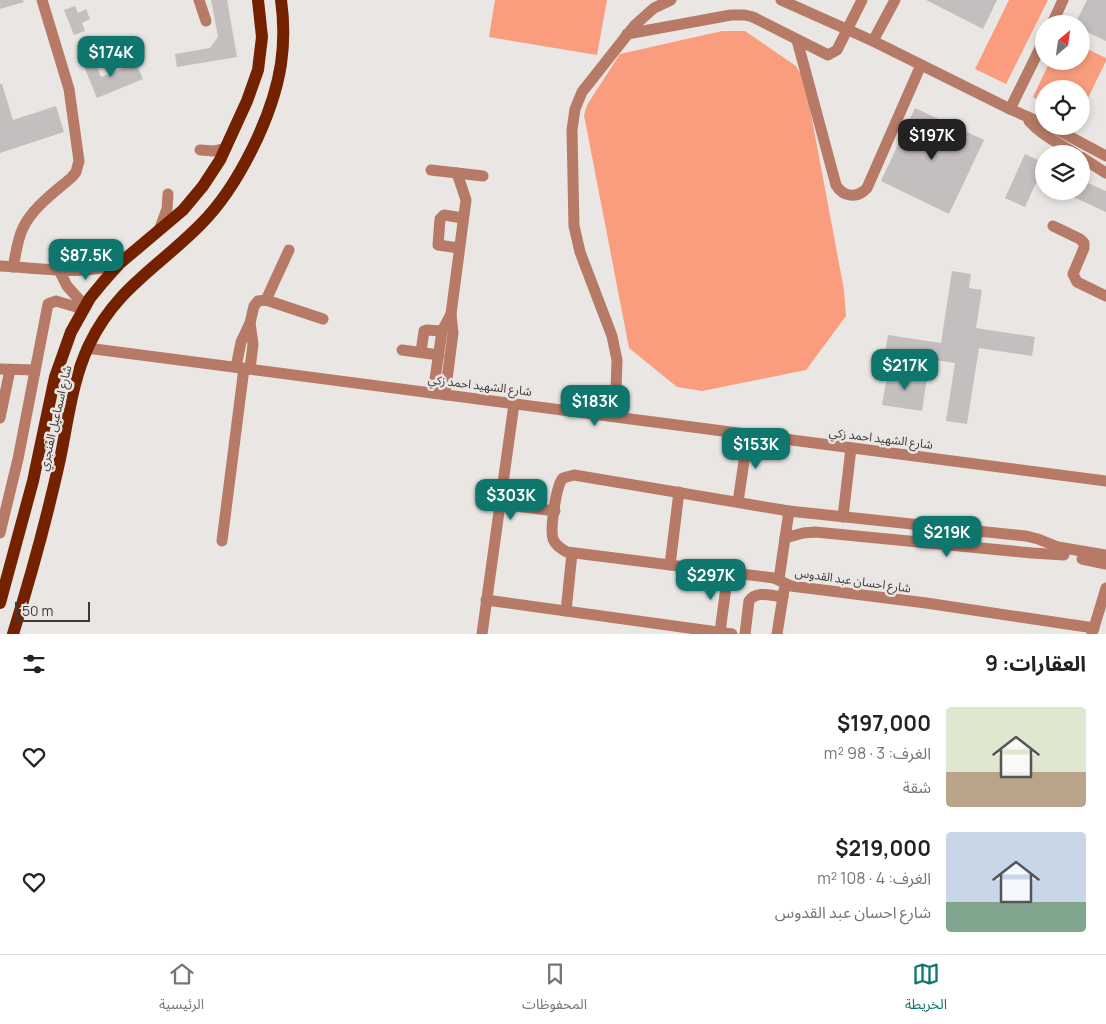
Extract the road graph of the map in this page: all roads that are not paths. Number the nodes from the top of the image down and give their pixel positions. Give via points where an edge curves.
1 (42, 0) edge
2 (199, 0) edge
3 (258, 0) edge
4 (281, 0) edge
5 (671, 0) edge
6 (781, 0) edge
7 (862, 0) edge
8 (895, 0) edge
9 (1063, 0) edge
10 (1056, 15) edge
11 (206, 21) dead end
12 (847, 29) junction
13 (626, 34) junction
14 (797, 40) junction
15 (873, 41) junction
16 (1035, 58) edge
17 (921, 64) junction
18 (1010, 109) junction
19 (1025, 116) junction
20 (1035, 120) edge
21 (1067, 135) edge
22 (1062, 145) edge
23 (226, 148) junction
24 (200, 150) dead end
25 (1106, 156) edge
26 (1090, 163) edge
27 (431, 170) dead end
28 (1106, 173) edge
29 (457, 174) junction
30 (483, 176) dead end
31 (168, 194) dead end
32 (463, 218) junction
33 (1053, 226) dead end
34 (160, 228) junction
35 (459, 248) junction
36 (289, 250) dead end
37 (119, 264) junction
38 (0, 266) edge
39 (13, 267) junction
40 (59, 270) junction
41 (1106, 296) edge
42 (266, 300) junction
43 (84, 308) junction
44 (451, 314) junction
45 (323, 319) dead end
46 (442, 331) junction
47 (87, 348) junction
48 (402, 350) dead end
49 (421, 352) junction
50 (439, 355) junction
51 (243, 368) junction
52 (5, 369) edge
53 (35, 370) junction
54 (439, 394) junction
55 (514, 404) junction
56 (611, 416) junction
57 (0, 418) edge
58 (748, 434) junction
59 (851, 448) junction
60 (1106, 481) edge
61 (679, 492) junction
62 (738, 502) junction
63 (500, 504) junction
64 (555, 511) junction
65 (789, 511) junction
66 (843, 517) junction
67 (0, 533) edge
68 (785, 538) junction
69 (222, 542) dead end
70 (572, 553) junction
71 (1106, 555) edge
72 (1106, 564) edge
73 (670, 565) junction
74 (728, 572) junction
75 (782, 581) junction
76 (1106, 588) edge
77 (783, 597) junction
78 (486, 600) junction
79 (1104, 603) edge
80 (0, 604) edge
81 (566, 611) junction
82 (1093, 631) edge
83 (720, 632) junction
84 (13, 634) edge
85 (482, 634) edge
86 (732, 634) edge
87 (745, 634) edge
88 (777, 634) edge

1 - 39 street via 66,76 79,161 72,177 27,220
2 - 11 street
3 - 23 main road, شارع اسماعيل الفنجري via 262,37 258,70
4 - 47 main road, شارع اسماعيل الفنجري via 283,38 279,74 268,110 245,162 225,195 200,225 132,284 115,303
5 - 13 street via 654,8
6 - 12 street
7 - 12 street
8 - 15 street
9 - 10 street
12 - 14 street via 832,54 824,54
12 - 15 street
13 - 14 street via 738,14 753,17
13 - 56 street via 582,92 572,130 574,226 580,252 612,336 617,360
14 - 17 street via 836,184 850,196 867,188
15 - 17 street
16 - 18 street
17 - 18 street
18 - 19 street
19 - 20 street
19 - 22 street
21 - 25 street
23 - 24 street
23 - 34 main road, شارع اسماعيل الفنجري via 197,194
26 - 28 street
27 - 29 street
29 - 30 street
29 - 32 street via 466,197
31 - 34 street
32 - 35 street
32 - 35 street via 444,215 440,218 438,245
33 - 41 street via 1084,243 1073,274 1077,282
34 - 37 main road, شارع اسماعيل الفنجري
35 - 44 street
36 - 42 street
37 - 40 street via 85,271
37 - 43 main road, شارع اسماعيل الفنجري
38 - 39 street
39 - 40 street
40 - 43 street
42 - 45 street
42 - 51 street via 256,303 241,342
43 - 53 street via 56,301 48,304
43 - 80 main road, شارع اسماعيل الفنجري via 59,361 33,482
44 - 46 street
44 - 54 street via 453,333
46 - 49 street via 424,331
46 - 50 street
47 - 51 street, شارع الشهيد احمد زكي
47 - 84 main road, شارع اسماعيل الفنجري via 75,384 48,509
48 - 49 street
49 - 50 street
50 - 54 street
51 - 54 street, شارع الشهيد احمد زكي
51 - 69 street
52 - 53 street
52 - 57 street
53 - 67 street
54 - 55 street, شارع الشهيد احمد زكي
55 - 56 street, شارع الشهيد احمد زكي
55 - 63 street
56 - 58 street, شارع الشهيد احمد زكي
58 - 59 street, شارع الشهيد احمد زكي
58 - 62 street
59 - 60 street, شارع الشهيد احمد زكي
59 - 66 street
61 - 62 street
61 - 64 street via 570,475 559,484
61 - 73 street
62 - 65 street
63 - 64 street
63 - 78 street
64 - 70 street via 553,538 562,550
65 - 66 street
65 - 68 street
66 - 71 street via 1030,537 1058,547
68 - 72 street via 815,532 1058,554
68 - 75 street
70 - 73 street, شارع احسان عبد القدوس
70 - 81 street
73 - 74 street, شارع احسان عبد القدوس
74 - 75 street, شارع احسان عبد القدوس
74 - 83 street
75 - 77 street
75 - 82 street, شارع احسان عبد القدوس via 792,586 960,608
76 - 79 street, شارع احسان عبد القدوس
77 - 87 street via 753,596 749,600
77 - 88 street
78 - 81 street
78 - 85 street
79 - 82 street, شارع احسان عبد القدوس
81 - 83 street
83 - 86 street

